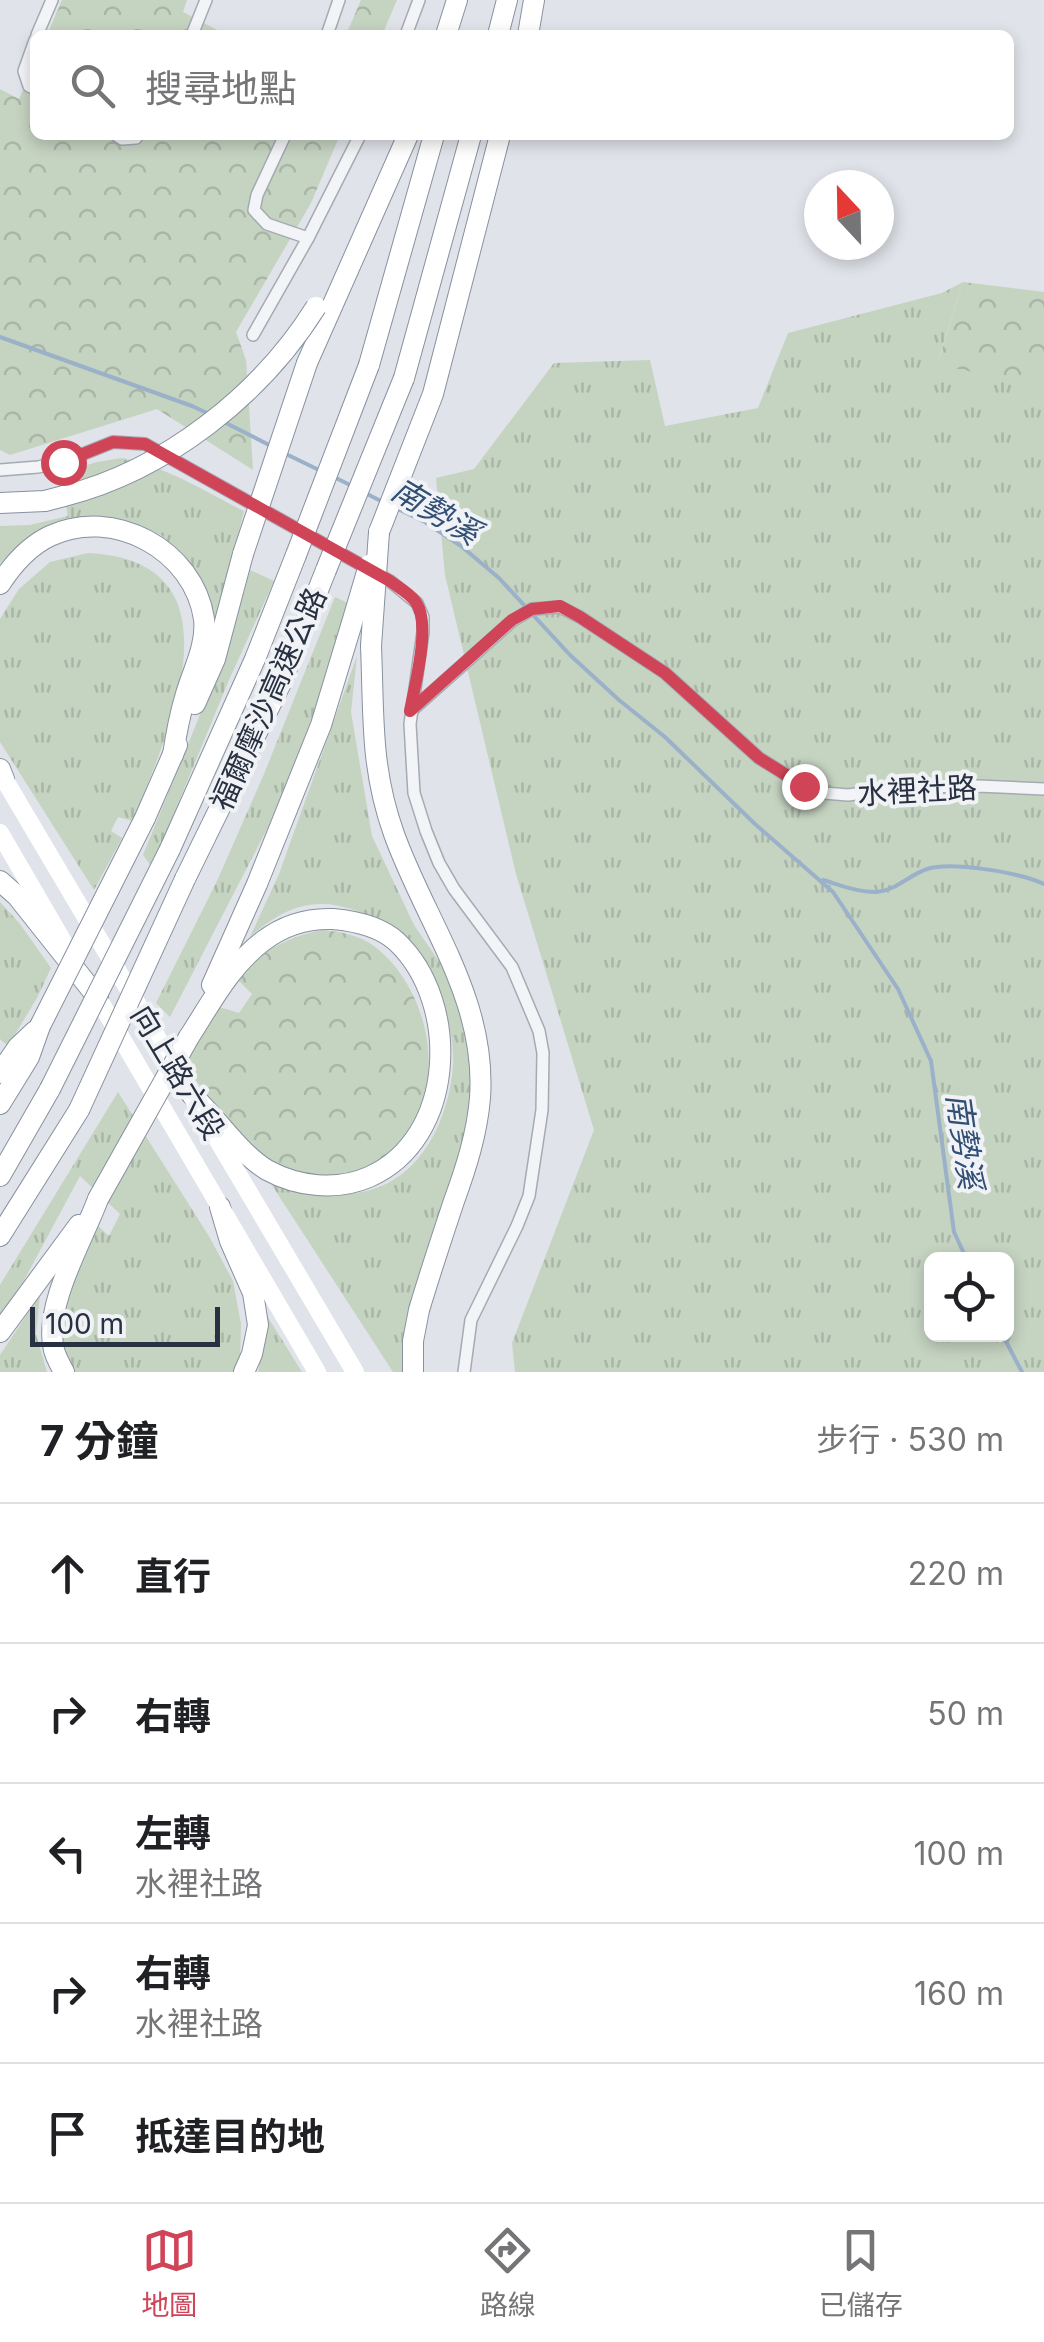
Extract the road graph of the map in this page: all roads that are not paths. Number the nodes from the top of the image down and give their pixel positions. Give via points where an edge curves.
1 (52, 0) edge
2 (206, 0) edge
3 (339, 0) edge
4 (419, 0) edge
5 (457, 0) edge
6 (470, 0) edge
7 (507, 0) edge
8 (534, 0) edge
9 (39, 30) edge
10 (194, 30) edge
11 (329, 30) edge
12 (408, 30) edge
13 (448, 30) edge
14 (462, 30) edge
15 (499, 30) edge
16 (529, 30) edge
17 (30, 54) edge
18 (30, 86) edge
19 (283, 140) edge
20 (357, 140) edge
21 (406, 140) edge
22 (433, 140) edge
23 (470, 140) edge
24 (499, 140) edge
25 (392, 172) junction
26 (308, 238) junction
27 (253, 335) dead end
28 (0, 470) edge
29 (0, 503) edge
30 (379, 532) junction
31 (0, 584) edge
32 (410, 711) junction
33 (173, 754) junction
34 (2, 773) edge
35 (1044, 789) edge
36 (0, 832) edge
37 (0, 882) edge
38 (98, 998) junction
39 (40, 1026) junction
40 (189, 1037) junction
41 (0, 1072) edge
42 (192, 1095) junction
43 (0, 1104) edge
44 (0, 1176) edge
45 (98, 1199) junction
46 (220, 1207) junction
47 (0, 1236) edge
48 (0, 1332) edge
49 (64, 1372) edge
50 (244, 1372) edge
51 (317, 1372) edge
52 (355, 1372) edge
53 (413, 1372) edge
54 (464, 1372) edge

1 - 9 street
2 - 10 street
3 - 11 street
4 - 12 street
5 - 13 highway
6 - 14 highway
7 - 15 highway
8 - 16 highway
17 - 18 street via 24,71
19 - 26 street via 254,210 267,224
20 - 26 street
21 - 25 highway
22 - 44 highway, 福爾摩沙高速公路, bridge via 369,364 255,659 170,849
23 - 47 highway, 福爾摩沙高速公路, bridge via 404,378 282,683 78,1110
24 - 30 highway via 432,394
25 - 29 highway, bridge via 316,307 272,368 234,405 124,476 44,501
25 - 33 highway, bridge via 307,363 215,658
26 - 27 street
28 - 32 street via 63,462 113,442 145,444 390,581 417,603 423,618
30 - 40 highway, bridge via 314,743
30 - 53 highway, bridge via 372,724 382,795 466,996 480,1055 476,1129 419,1310
31 - 33 highway via 34,545 72,529 122,531 170,556 194,588 204,622
32 - 35 street, 水裡社路 via 512,620 560,606 676,681 759,758 814,790 848,795 910,787
32 - 54 street via 414,793 426,832 454,889 512,966 543,1052 529,1196 470,1320
33 - 39 highway, bridge
34 - 42 main road, 向上路六段
36 - 38 main road, 向上路六段
37 - 38 highway
38 - 46 main road, 向上路六段
39 - 41 highway
39 - 43 highway
40 - 42 highway via 228,977 262,942 298,922 328,919 371,927 396,942 429,991 439,1040 436,1085 416,1138 386,1168 346,1184 305,1184 271,1172
40 - 45 highway, bridge
42 - 52 main road, 向上路六段
45 - 48 highway
45 - 49 highway via 64,1277 52,1331
46 - 50 highway via 258,1325
46 - 51 main road, 向上路六段

